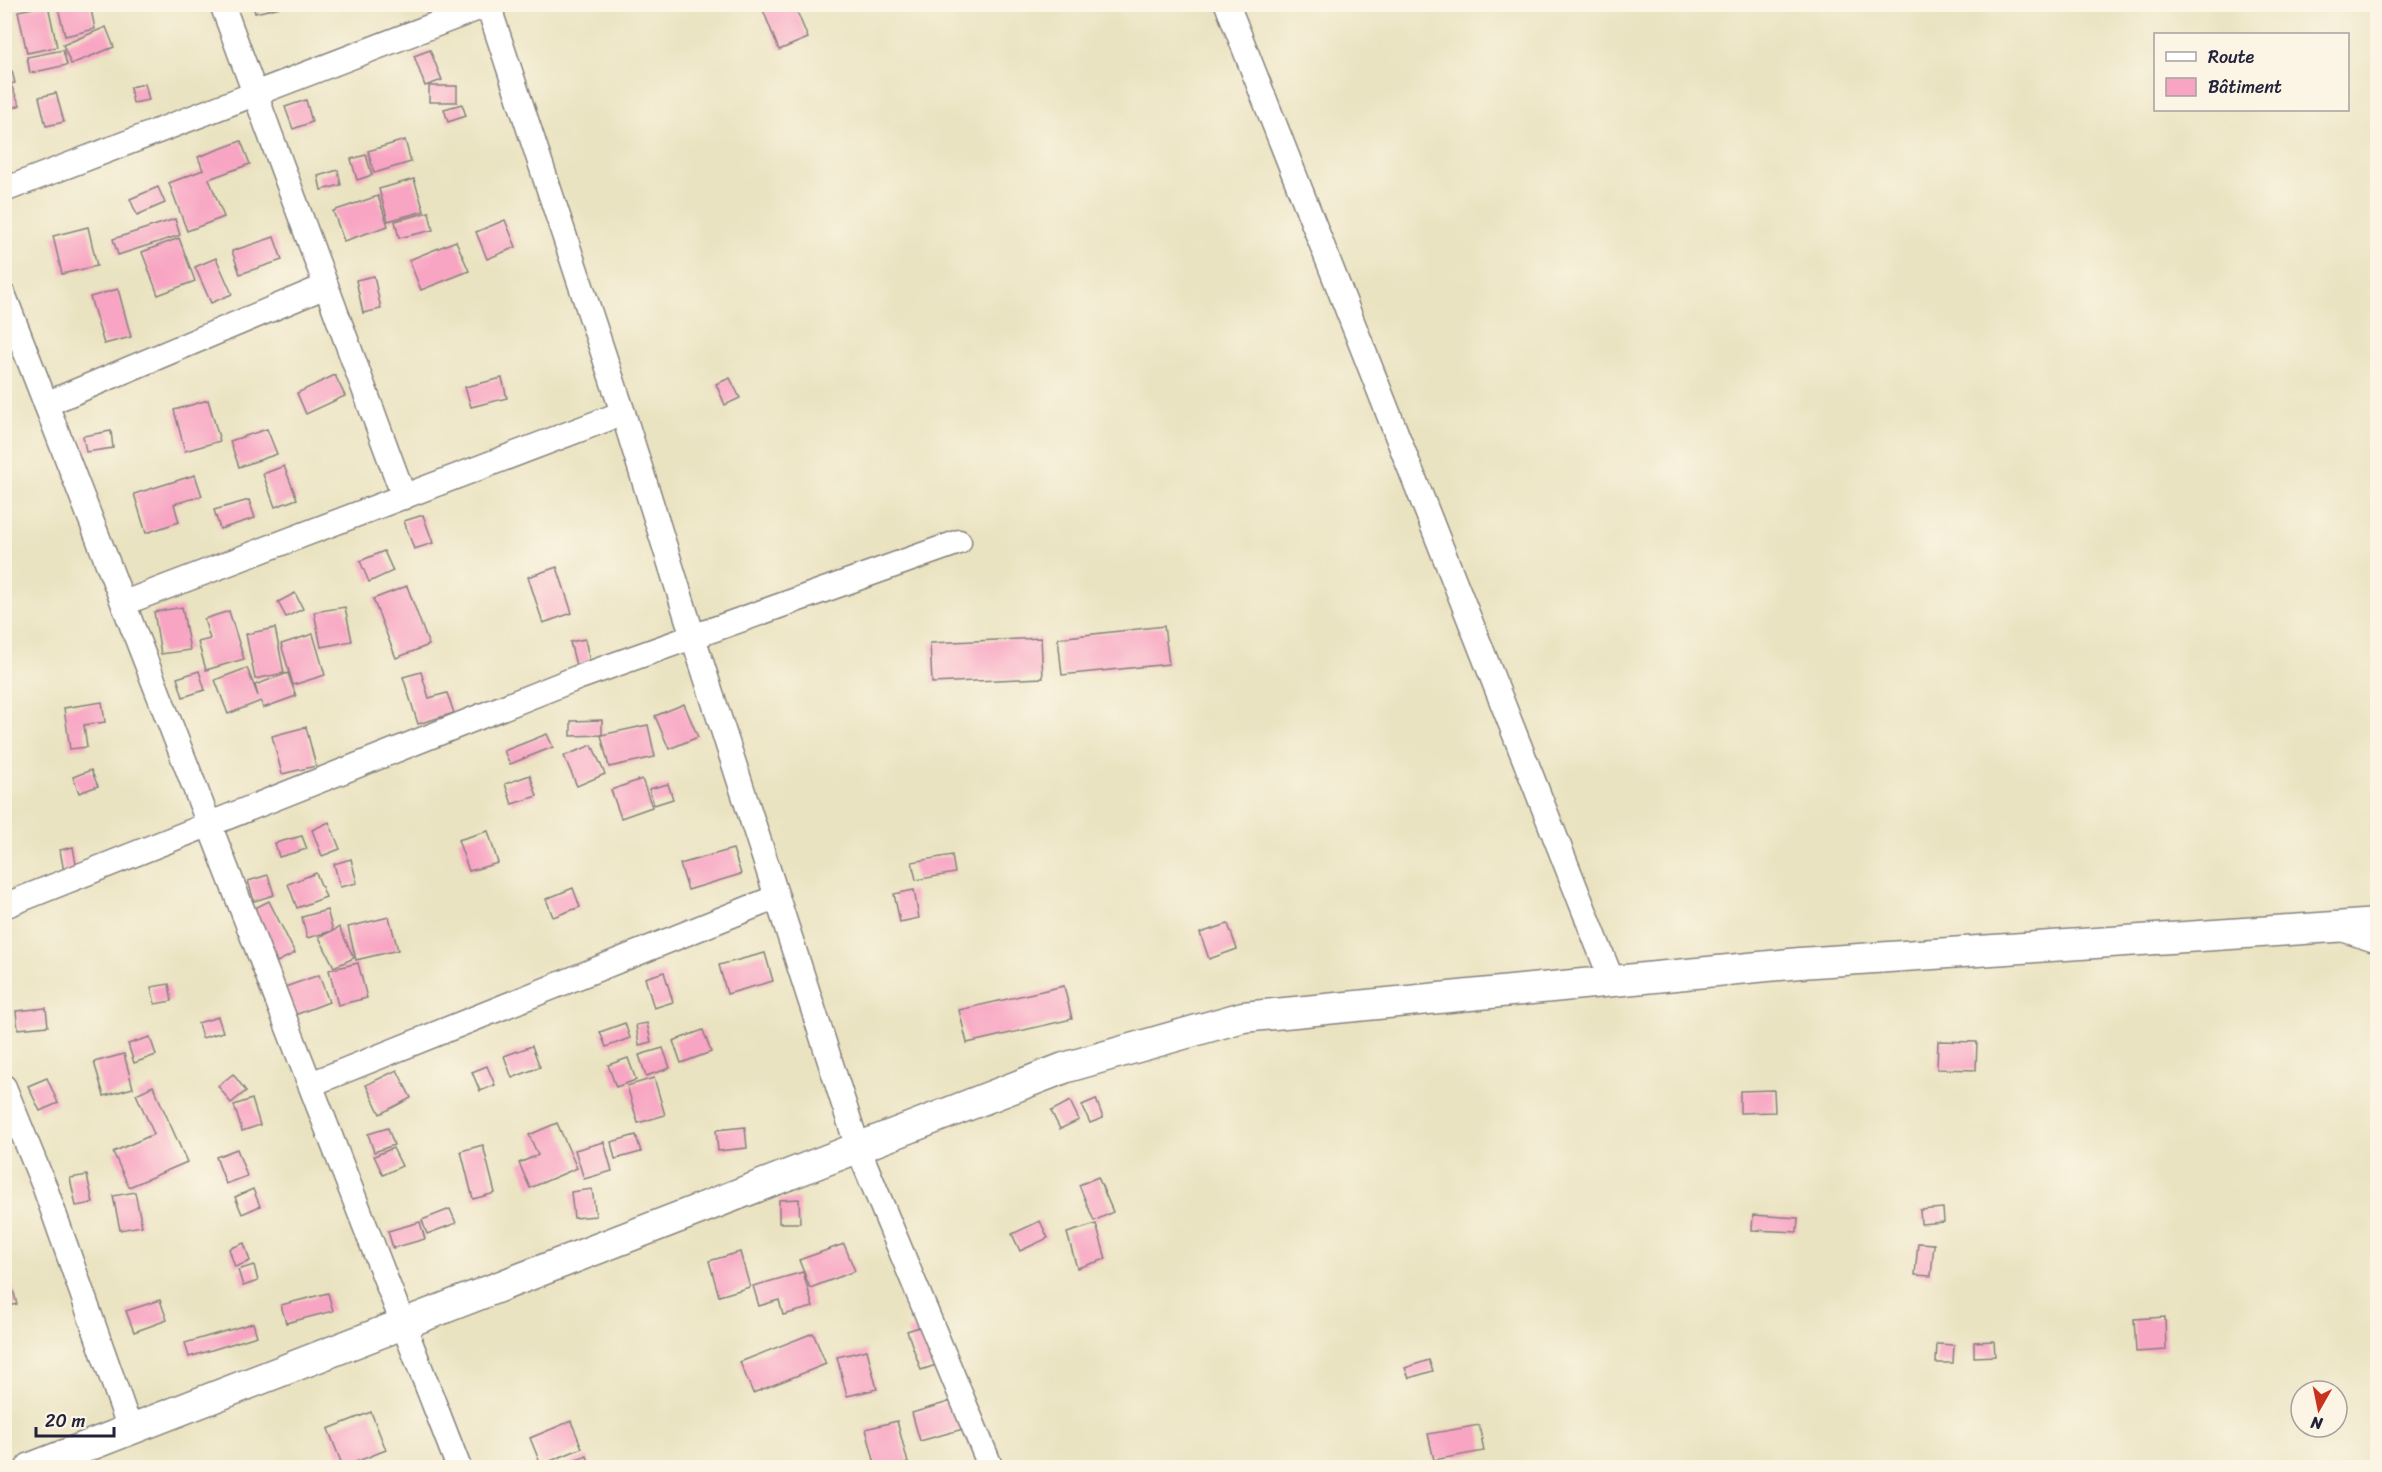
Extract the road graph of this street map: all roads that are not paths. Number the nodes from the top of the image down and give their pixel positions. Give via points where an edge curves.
1 (222, 4) edge
2 (490, 4) edge
3 (1227, 4) edge
4 (255, 94) junction
5 (4, 190) edge
6 (326, 286) junction
7 (4, 296) edge
8 (46, 404) junction
9 (623, 413) junction
10 (404, 496) junction
11 (959, 542) dead end
12 (123, 603) junction
13 (693, 637) junction
14 (210, 825) junction
15 (777, 897) junction
16 (4, 906) edge
17 (2378, 924) edge
18 (2334, 927) junction
19 (2378, 941) edge
20 (1612, 981) junction
21 (310, 1084) junction
22 (4, 1086) edge
23 (858, 1148) junction
24 (403, 1324) junction
25 (130, 1429) junction
26 (31, 1467) edge
27 (459, 1467) edge
28 (991, 1467) edge

1 - 4 street
2 - 4 street
2 - 9 street
3 - 20 street
4 - 5 street
4 - 6 street
6 - 8 street
6 - 10 street
7 - 8 street
8 - 12 street
9 - 10 street
9 - 13 street
10 - 12 street
11 - 13 street
12 - 14 street
13 - 14 street via 577,678
13 - 15 street
14 - 16 street
14 - 21 street
15 - 21 street
15 - 23 street
17 - 18 street
18 - 19 street
18 - 20 street via 1800,963
20 - 23 street via 1243,1017 1064,1068
21 - 24 street
22 - 25 street via 45,1188
23 - 24 street
23 - 28 street
24 - 25 street
24 - 27 street
25 - 26 street

